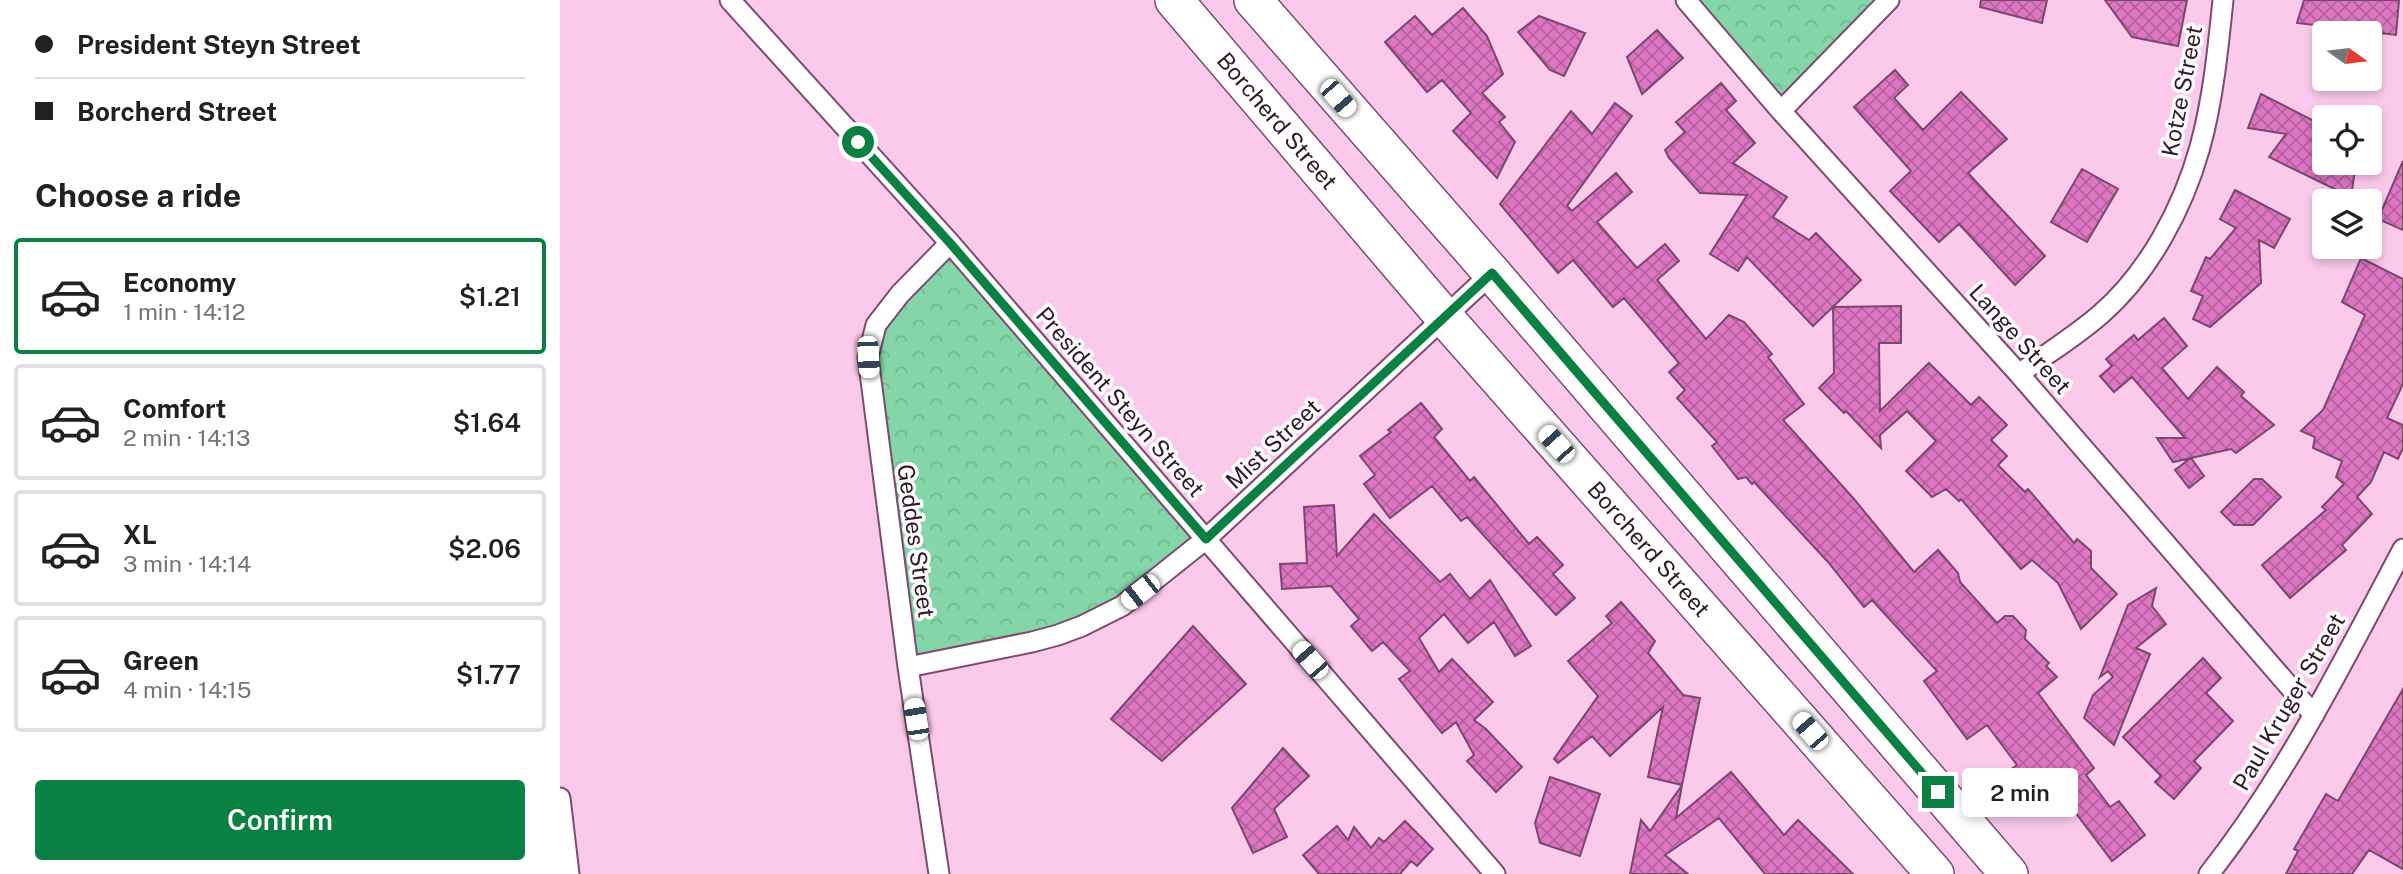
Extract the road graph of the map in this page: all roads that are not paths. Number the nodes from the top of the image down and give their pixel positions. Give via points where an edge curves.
1 (730, 0) edge
2 (1174, 0) edge
3 (1253, 0) edge
4 (1686, 0) edge
5 (1889, 0) edge
6 (2223, 0) edge
7 (1781, 111) junction
8 (950, 243) junction
9 (1492, 273) junction
10 (1445, 318) junction
11 (2020, 374) junction
12 (1206, 539) junction
13 (2403, 549) edge
14 (908, 667) junction
15 (2314, 715) junction
16 (560, 798) edge
17 (569, 874) edge
18 (939, 874) edge
19 (1495, 874) edge
20 (1936, 874) edge
21 (2010, 874) edge
22 (2209, 874) edge

1 - 8 street, President Steyn Street
2 - 10 highway, Borcherd Street
3 - 9 highway
4 - 7 street, Lange Street
5 - 7 street
6 - 11 street, Kotze Street via 2201,145 2165,230 2127,289 2100,315
7 - 11 street, Lange Street
8 - 12 street, President Steyn Street
8 - 14 street, Geddes Street via 876,325 868,357
9 - 10 street, Mist Street
9 - 21 highway
10 - 12 street, Mist Street
10 - 20 highway, Borcherd Street
11 - 15 street, Lange Street
12 - 14 street, Mist Street via 1122,606 1082,626 1032,642
12 - 19 street, President Steyn Street
13 - 15 street, Paul Kruger Street
14 - 18 street, Geddes Street
15 - 22 street, Paul Kruger Street
16 - 17 street

